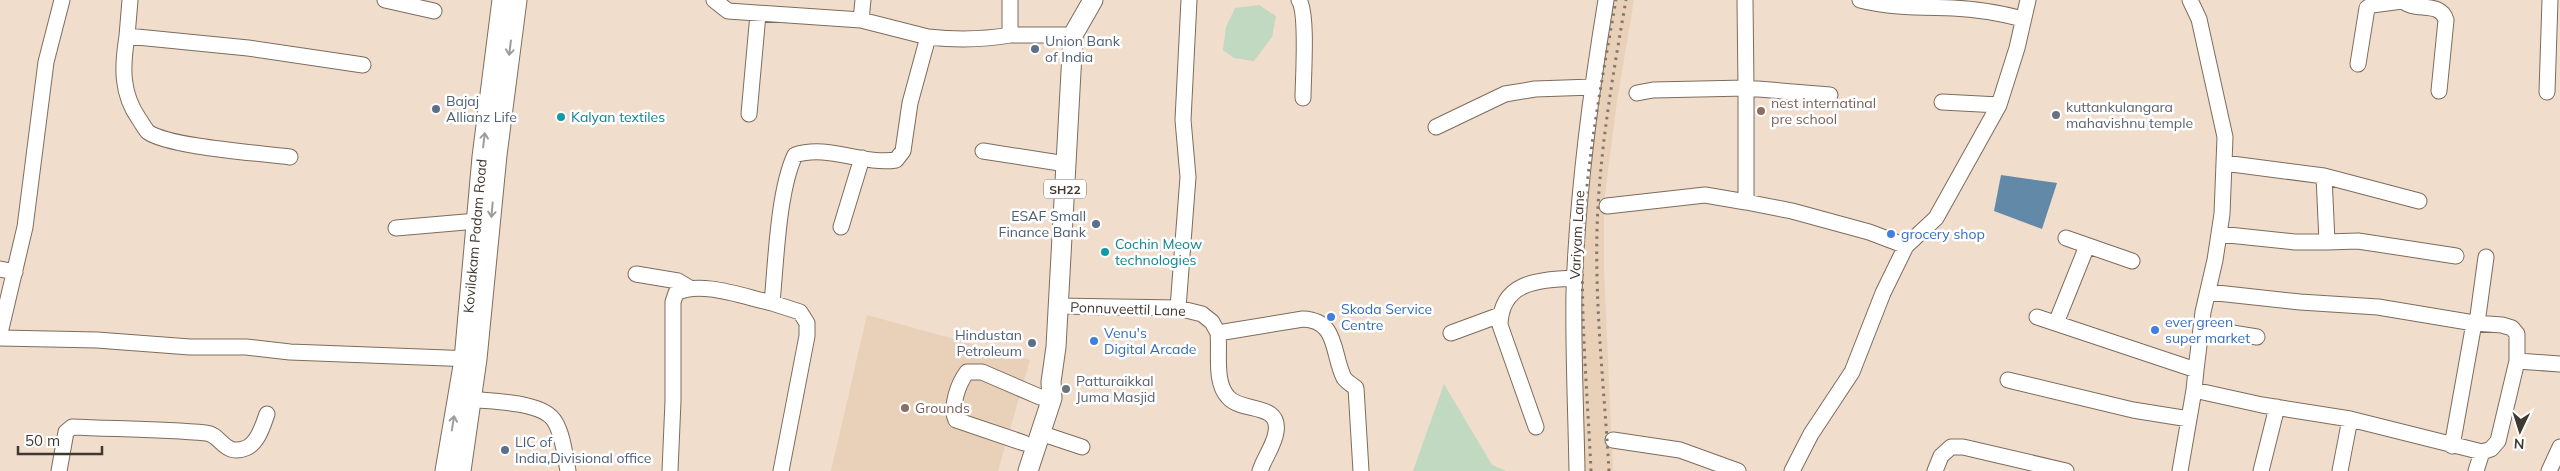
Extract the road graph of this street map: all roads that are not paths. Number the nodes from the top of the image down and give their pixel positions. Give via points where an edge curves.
1 (62, 0) edge
2 (130, 0) edge
3 (385, 0) edge
4 (502, 0) edge
5 (516, 0) edge
6 (714, 0) edge
7 (863, 0) edge
8 (1010, 0) edge
9 (1093, 0) edge
10 (1189, 0) edge
11 (1299, 0) edge
12 (1606, 0) edge
13 (1745, 0) edge
14 (1860, 0) edge
15 (2028, 0) edge
16 (2190, 0) edge
17 (2550, 0) edge
18 (2402, 1) edge
19 (1965, 4) edge
20 (434, 11) dead end
21 (758, 14) junction
22 (2022, 19) junction
23 (861, 20) junction
24 (1010, 35) junction
25 (1073, 35) junction
26 (127, 36) junction
27 (928, 37) junction
28 (2358, 64) dead end
29 (363, 65) dead end
30 (1593, 88) junction
31 (1746, 88) junction
32 (2439, 91) dead end
33 (2547, 92) dead end
34 (1637, 93) dead end
35 (1830, 94) dead end
36 (1303, 98) dead end
37 (1942, 102) dead end
38 (1999, 105) junction
39 (749, 114) dead end
40 (1436, 127) dead end
41 (983, 151) dead end
42 (290, 157) dead end
43 (862, 158) junction
44 (2224, 163) junction
45 (1066, 164) junction
46 (2324, 176) junction
47 (2419, 201) dead end
48 (1746, 202) junction
49 (1607, 206) dead end
50 (477, 221) junction
51 (841, 227) dead end
52 (396, 228) dead end
53 (2219, 234) junction
54 (2066, 238) dead end
55 (2327, 242) junction
56 (1906, 246) junction
57 (2087, 246) junction
58 (2456, 256) dead end
59 (2486, 257) dead end
60 (2132, 262) dead end
61 (7, 270) edge
62 (636, 274) dead end
63 (1575, 278) junction
64 (688, 287) junction
65 (2208, 292) junction
66 (772, 303) junction
67 (1057, 306) junction
68 (1178, 308) junction
69 (1500, 315) junction
70 (2037, 317) dead end
71 (2056, 323) junction
72 (2476, 323) junction
73 (2201, 328) junction
74 (0, 333) edge
75 (1451, 333) dead end
76 (1218, 334) junction
77 (2258, 337) dead end
78 (0, 338) edge
79 (470, 360) junction
80 (2517, 361) junction
81 (2560, 364) edge
82 (2196, 370) junction
83 (2008, 380) dead end
84 (1045, 390) junction
85 (2194, 390) junction
86 (470, 399) junction
87 (2277, 407) junction
88 (267, 414) dead end
89 (2189, 419) junction
90 (2350, 419) junction
91 (1536, 427) dead end
92 (1040, 433) junction
93 (1613, 440) dead end
94 (1024, 443) junction
95 (2452, 446) junction
96 (1082, 447) dead end
97 (2560, 448) edge
98 (2482, 452) junction
99 (59, 471) edge
100 (445, 471) edge
101 (461, 471) edge
102 (568, 471) edge
103 (670, 471) edge
104 (781, 471) edge
105 (1016, 471) edge
106 (1028, 471) edge
107 (1260, 471) edge
108 (1361, 471) edge
109 (1577, 471) edge
110 (1738, 471) edge
111 (1792, 471) edge
112 (1935, 471) edge
113 (2066, 471) edge
114 (2180, 471) edge
115 (2261, 471) edge
116 (2340, 471) edge
117 (2476, 471) edge
118 (2549, 471) edge

1 - 61 street via 46,62 25,227
2 - 26 street
3 - 20 street
50 -> 4 main road, Kovilakam Padam Road
5 -> 79 main road, Kovilakam Padam Road
6 - 21 street via 728,11
7 - 23 street
8 - 24 street
9 - 25 main road, SH22
10 - 68 street via 1183,120 1188,177
11 - 36 street via 1303,5 1304,23
12 - 30 street, Variyam Lane
13 - 31 street
14 - 19 street via 1907,8
15 - 22 street
16 - 44 street via 2199,19 2222,116
17 - 33 street
18 - 28 street via 2367,8
18 - 32 street via 2444,14
19 - 22 street
21 - 23 street
21 - 39 street
22 - 38 street via 2017,48
23 - 27 street
24 - 25 street
24 - 27 street via 954,40
25 - 45 main road, SH22
26 - 29 street via 248,48
26 - 42 street via 122,65 124,89 135,114 148,131 169,141
27 - 43 street via 910,103 903,151 896,160 883,162
30 - 40 street via 1535,89 1505,94
30 - 63 street, Variyam Lane via 1581,181
31 - 34 street
31 - 35 street
31 - 48 street
37 - 38 street
38 - 56 street via 1936,218
41 - 45 street
43 - 51 street
43 - 66 street via 808,151 795,155 784,196
44 - 46 street
44 - 53 street via 2225,186
45 - 67 main road, SH22
46 - 47 street
46 - 55 street
48 - 49 street via 1705,195
48 - 56 street via 1869,232
50 - 52 street
50 - 79 main road, Kovilakam Padam Road
53 - 55 street
53 - 65 street
54 - 57 street
55 - 58 street via 2358,241
56 - 111 street via 1883,293 1852,372 1811,434
57 - 60 street
57 - 71 street
59 - 72 street
61 - 74 street
62 - 64 street via 678,281
63 - 69 street via 1534,280 1507,298
63 - 109 street, Variyam Lane
64 - 66 street
64 - 103 street via 676,293 673,302
65 - 72 street via 2378,307
65 - 73 street
66 - 104 street via 800,312 807,324
67 - 68 street, Ponnuveettil Lane
67 - 84 main road, SH22 via 1056,347
68 - 76 street, Ponnuveettil Lane via 1202,314 1212,322
69 - 75 street
69 - 91 street via 1500,325
70 - 71 street
71 - 82 street
72 - 80 street via 2512,328 2518,334
72 - 95 street
73 - 77 street
73 - 82 street
76 - 107 street via 1222,387 1228,398 1266,410 1274,419 1277,431
76 - 108 street via 1303,319 1323,325 1330,334 1345,380 1356,388
78 - 79 street via 97,340
79 - 86 main road, Kovilakam Padam Road
100 -> 79 main road, Kovilakam Padam Road
80 - 81 street
80 - 98 street via 2498,441 2491,449
82 - 85 street
83 - 89 street via 2133,410
84 - 92 main road, SH22 via 1052,398
84 - 94 main road, SH22
84 - 94 street via 982,372 967,372 961,380 952,413 956,420
85 - 87 street
85 - 89 street
86 - 101 main road, Kovilakam Padam Road
86 - 102 street via 533,407 547,413 556,422
87 - 90 street
87 - 115 street
88 - 99 street via 258,437 248,448 238,450 228,448 207,433 72,427 62,443
89 - 114 street
90 - 95 street
90 - 116 street
92 - 96 street
92 - 106 main road, SH22
93 - 110 street via 1680,450
94 - 105 main road, SH22
95 - 98 street
97 - 118 street
98 - 117 street
112 - 113 street via 1951,447

